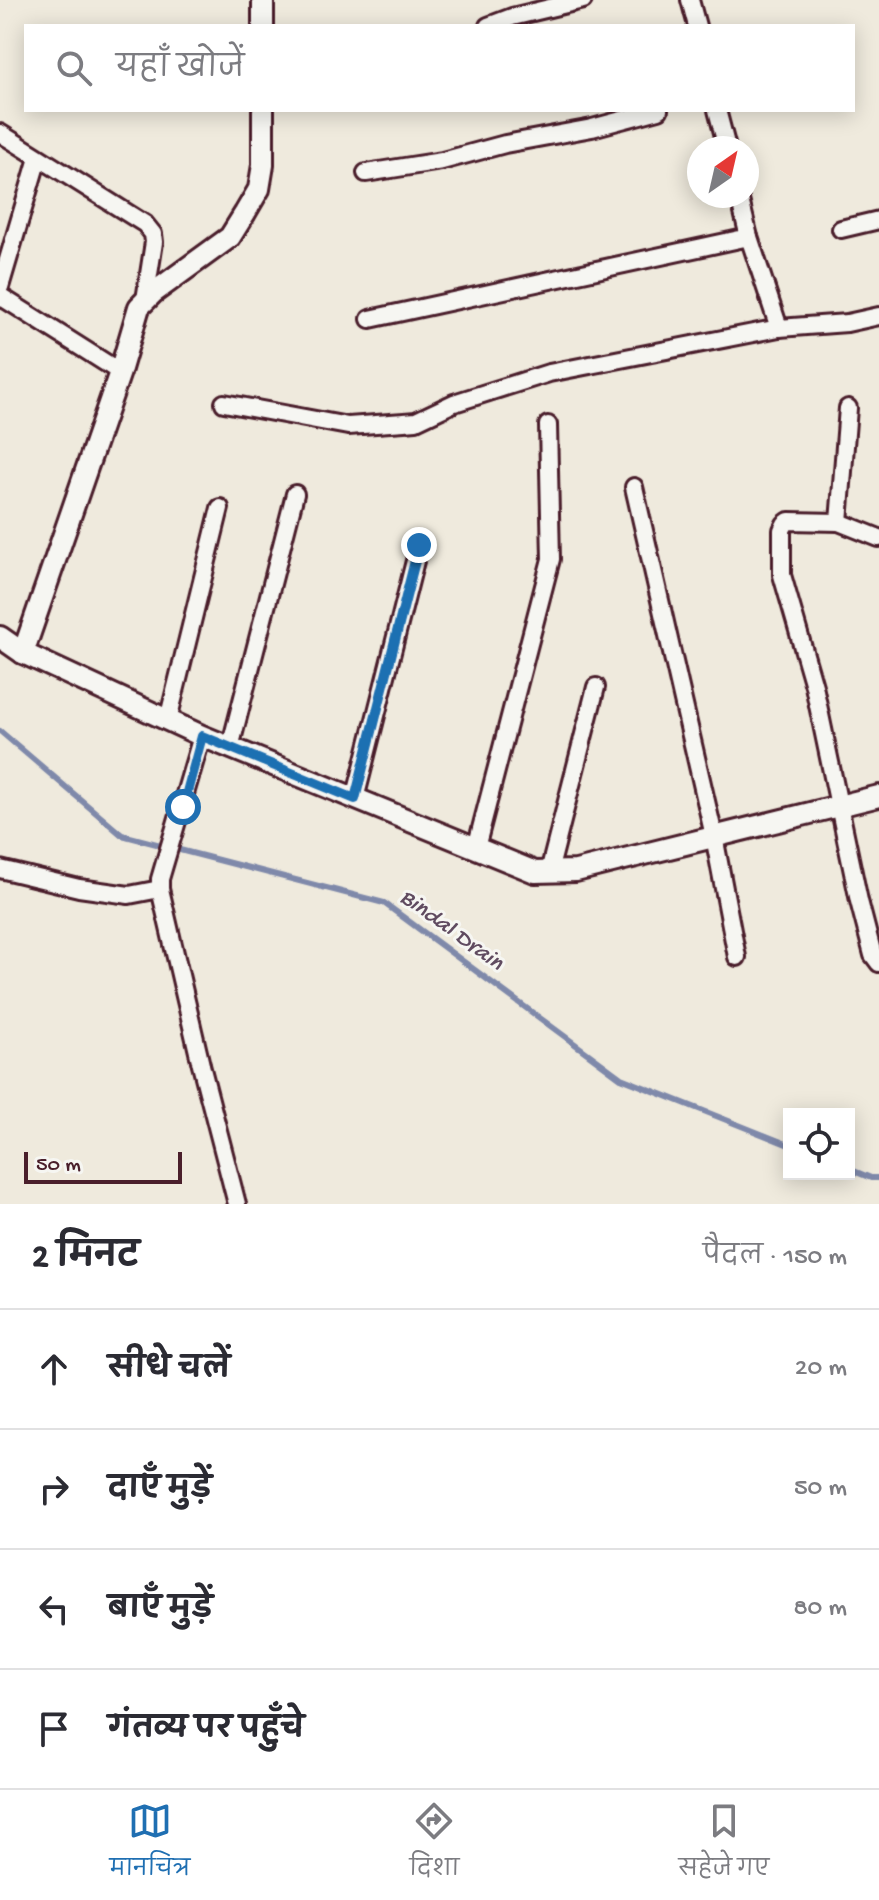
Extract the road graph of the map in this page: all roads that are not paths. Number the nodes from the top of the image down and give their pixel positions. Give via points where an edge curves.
1 (263, 0) edge
2 (583, 0) edge
3 (690, 0) edge
4 (263, 24) edge
5 (493, 24) edge
6 (696, 24) edge
7 (263, 112) edge
8 (652, 112) edge
9 (718, 112) edge
10 (0, 133) edge
11 (724, 136) edge
12 (38, 158) junction
13 (366, 173) dead end
14 (742, 208) edge
15 (879, 220) edge
16 (841, 229) dead end
17 (749, 237) junction
18 (0, 287) edge
19 (0, 296) edge
20 (145, 300) junction
21 (879, 316) edge
22 (370, 319) dead end
23 (779, 328) junction
24 (120, 372) junction
25 (224, 403) dead end
26 (848, 408) dead end
27 (548, 425) dead end
28 (634, 487) dead end
29 (295, 494) dead end
30 (220, 508) dead end
31 (839, 522) junction
32 (879, 538) edge
33 (419, 545) dead end
34 (0, 637) edge
35 (23, 653) junction
36 (596, 687) dead end
37 (168, 720) junction
38 (202, 736) junction
39 (230, 748) junction
40 (879, 796) edge
41 (355, 799) junction
42 (840, 805) junction
43 (714, 836) junction
44 (476, 848) junction
45 (0, 869) edge
46 (549, 872) junction
47 (160, 884) junction
48 (737, 957) dead end
49 (879, 963) edge
50 (237, 1204) edge

1 - 4 street
2 - 5 street
3 - 6 street
7 - 20 street via 259,189 230,237
8 - 13 street via 442,161
9 - 11 street
10 - 12 street
12 - 18 street
12 - 20 street via 153,234
14 - 17 street
15 - 16 street
17 - 22 street
17 - 23 street
19 - 24 street
20 - 24 street
21 - 23 street
23 - 25 street via 549,373 454,403 416,421 348,426
24 - 35 street
26 - 31 street
27 - 44 street via 551,559
28 - 43 street
29 - 39 street
30 - 37 street
31 - 32 street
31 - 42 street via 785,524 782,575
33 - 41 street
34 - 35 street
35 - 37 street
36 - 46 street
37 - 38 street
38 - 39 street
38 - 47 street
39 - 41 street
40 - 42 street
41 - 44 street
42 - 43 street
42 - 49 street via 859,901
43 - 46 street via 576,871
43 - 48 street
44 - 46 street via 535,872
45 - 47 street via 129,895
47 - 50 street

